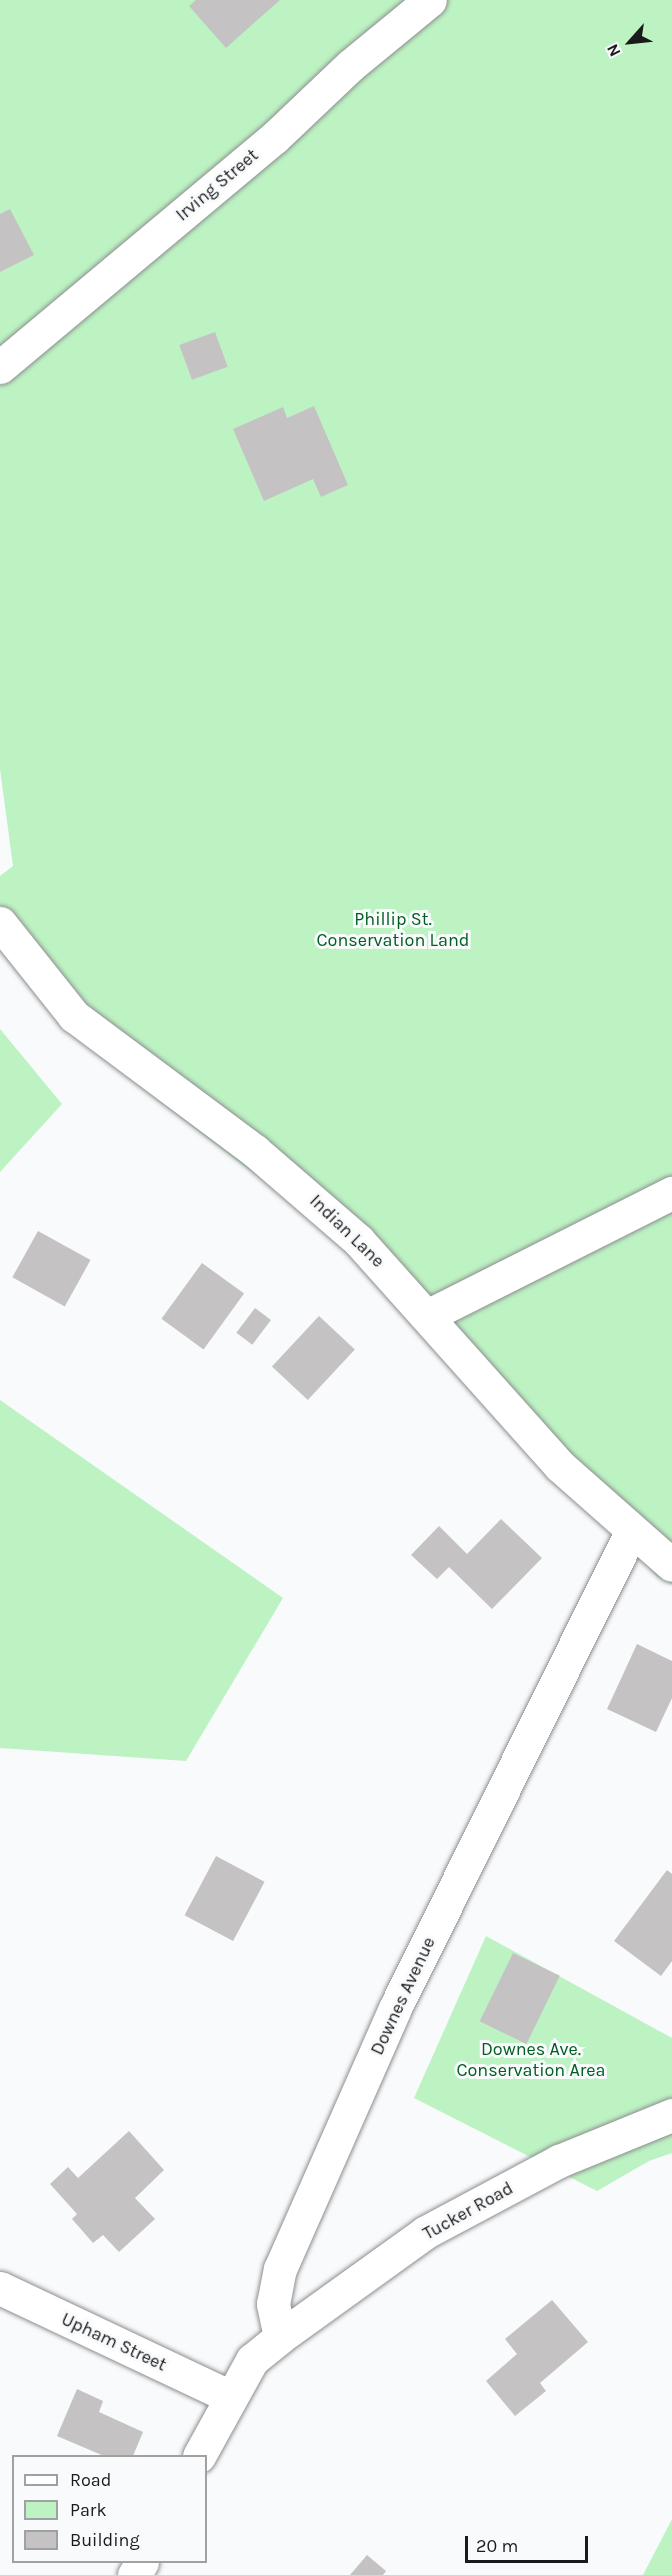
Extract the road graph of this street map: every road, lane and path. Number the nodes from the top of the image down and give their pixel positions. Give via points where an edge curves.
1 (430, 0) edge
2 (0, 367) edge
3 (0, 923) edge
4 (672, 1193) edge
5 (429, 1315) junction
6 (630, 1532) junction
7 (672, 1565) edge
8 (672, 2115) edge
9 (0, 2288) edge
10 (280, 2337) junction
11 (228, 2396) junction
12 (200, 2455) edge

1 - 2 street, Irving Street via 351,65 274,138
3 - 5 street, Indian Lane via 74,1016 311,1196
4 - 5 street
5 - 6 street, Indian Lane via 528,1432
6 - 7 street, Indian Lane
6 - 10 street, Downes Avenue via 395,2008 280,2269 273,2304
8 - 10 street, Tucker Road via 559,2161 426,2232
9 - 11 street, Upham Street
10 - 11 street via 252,2360
11 - 12 street

